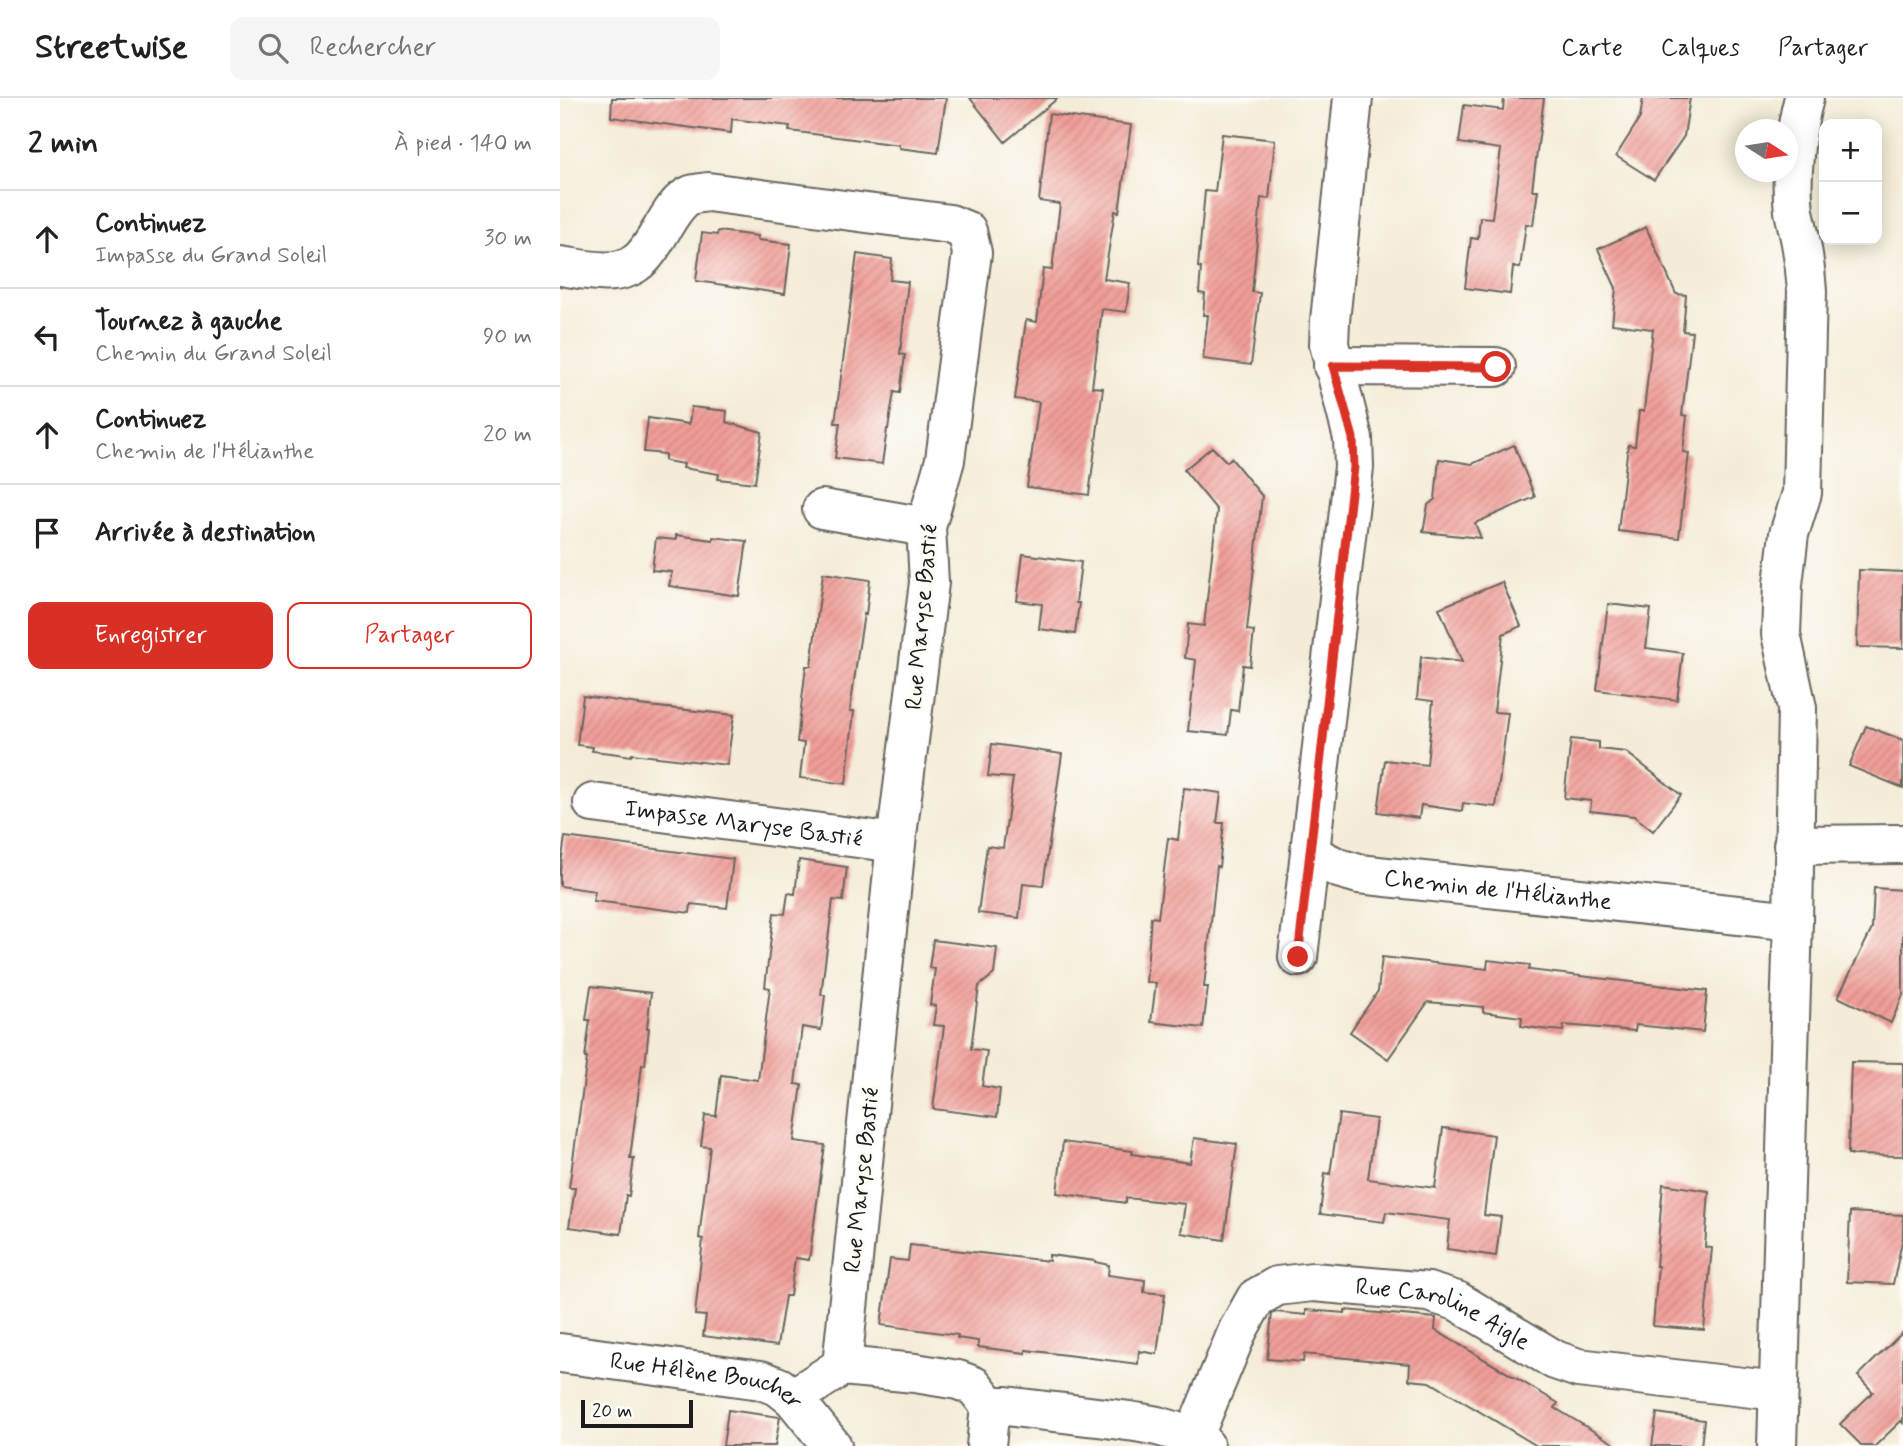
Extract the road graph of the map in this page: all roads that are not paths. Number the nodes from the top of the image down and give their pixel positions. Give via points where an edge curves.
1 (1353, 98) edge
2 (1804, 98) edge
3 (560, 266) edge
4 (1333, 366) junction
5 (1496, 367) dead end
6 (822, 509) dead end
7 (926, 527) junction
8 (593, 803) dead end
9 (896, 843) junction
10 (1903, 844) edge
11 (1793, 845) junction
12 (1311, 854) junction
13 (1793, 921) junction
14 (1298, 957) dead end
15 (560, 1353) edge
16 (842, 1366) junction
17 (1778, 1391) junction
18 (793, 1398) junction
19 (990, 1406) junction
20 (1199, 1442) edge
21 (832, 1446) edge
22 (986, 1446) edge
23 (1777, 1446) edge

1 - 4 street via 1330,321
2 - 11 street via 1793,191 1807,291 1802,493 1788,534 1781,634 1797,708
3 - 7 street, Rue Maryse Bastié via 597,271 636,264 676,208 690,195 708,192 950,224 967,231 972,253 945,460
4 - 5 street
4 - 12 street via 1353,438 1354,467
6 - 7 street
7 - 9 street, Rue Maryse Bastié via 929,583
8 - 9 street, Impasse Maryse Bastié
9 - 16 street, Rue Maryse Bastié
10 - 11 street
11 - 13 street
12 - 13 street, Chemin de l'Hélianthe via 1359,874
12 - 14 street
13 - 17 street
15 - 18 street, Rue Hélène Boucher via 761,1380
16 - 18 street
16 - 19 street via 958,1380 974,1386
17 - 20 street, Rue Caroline Aigle via 1578,1368 1555,1360 1457,1301 1428,1292 1313,1282 1277,1286 1256,1298 1238,1330
17 - 23 street
18 - 21 street, Rue Hélène Boucher
19 - 20 street via 1146,1424
19 - 22 street

